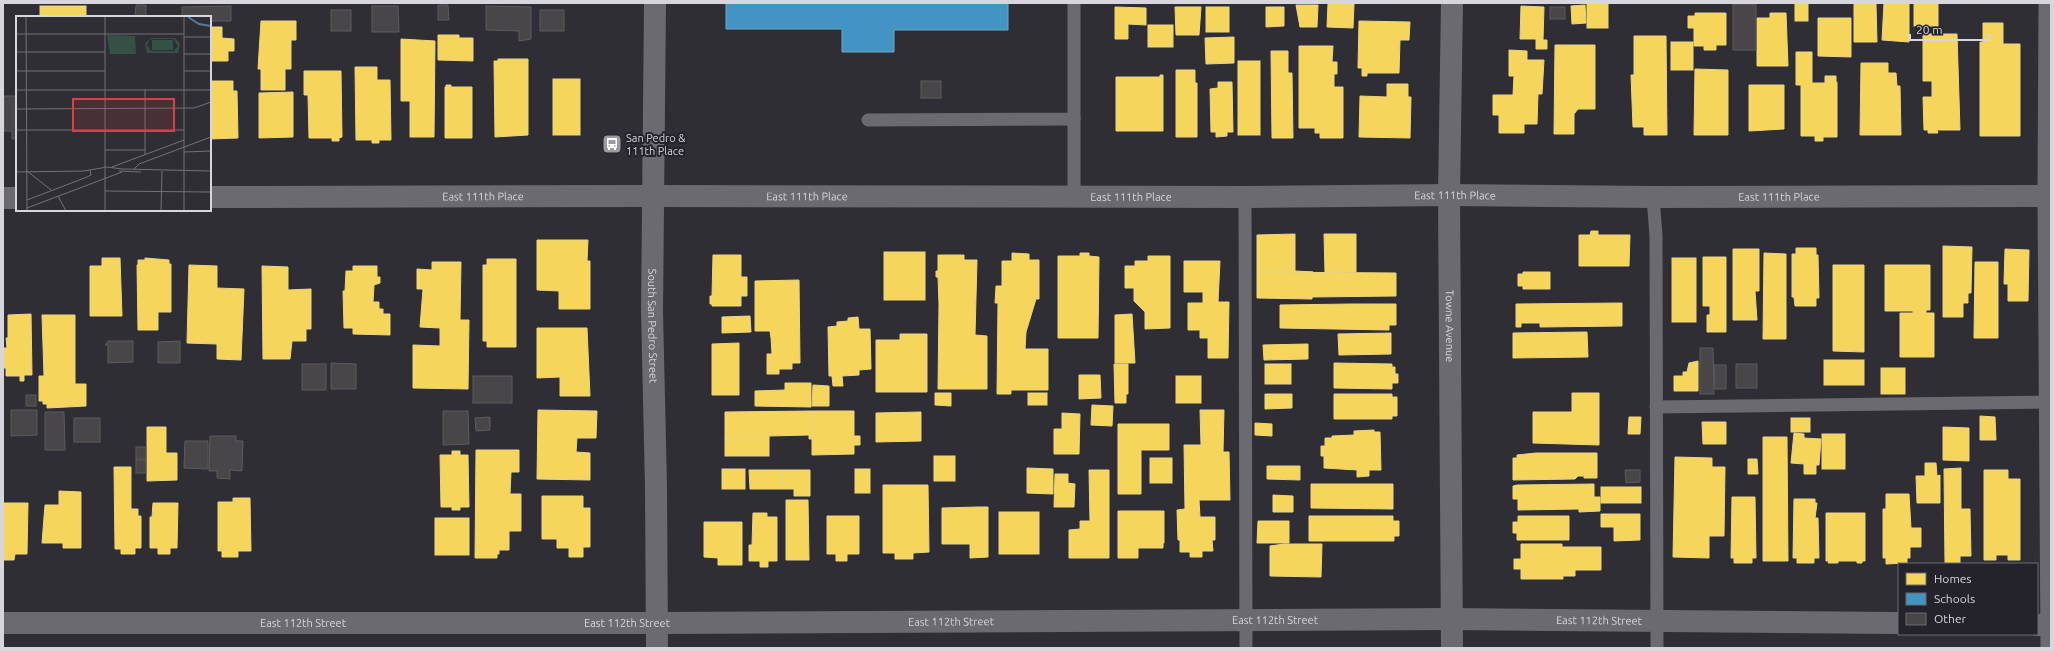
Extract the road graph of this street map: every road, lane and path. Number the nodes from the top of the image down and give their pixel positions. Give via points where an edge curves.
1 (655, 3) edge
2 (1074, 3) edge
3 (1452, 3) edge
4 (2045, 3) edge
5 (1074, 119) junction
6 (868, 120) dead end
7 (1449, 195) junction
8 (652, 196) junction
9 (1074, 196) junction
10 (2047, 196) edge
11 (211, 197) edge
12 (1245, 197) junction
13 (1653, 197) junction
14 (3, 198) edge
15 (16, 198) edge
16 (2046, 402) junction
17 (1656, 407) junction
18 (1452, 619) junction
19 (1246, 620) junction
20 (1657, 621) junction
21 (3, 623) edge
22 (657, 623) junction
23 (1898, 624) edge
24 (2045, 625) edge
25 (657, 648) edge
26 (1246, 648) edge
27 (1452, 648) edge
28 (1657, 648) edge
29 (2047, 648) edge

1 - 8 street, South San Pedro Street
2 - 5 lane
3 - 7 street, Towne Avenue
4 - 10 lane
5 - 6 lane
5 - 9 lane
7 - 12 street, East 111th Place
7 - 13 street, East 111th Place
7 - 18 street, Towne Avenue
8 - 9 street, East 111th Place
8 - 11 street, East 111th Place
8 - 22 street, South San Pedro Street
9 - 12 street, East 111th Place
10 - 13 street, East 111th Place
10 - 16 lane
12 - 19 lane
13 - 17 lane via 1656,236
14 - 15 street
16 - 17 lane
16 - 24 lane
17 - 20 lane
18 - 19 street, East 112th Street
18 - 20 street, East 112th Street
18 - 27 street, Towne Avenue
19 - 22 street, East 112th Street
19 - 26 lane
20 - 23 street, East 112th Street
20 - 28 lane
21 - 22 street, East 112th Street
22 - 25 street, South San Pedro Street
24 - 29 lane

